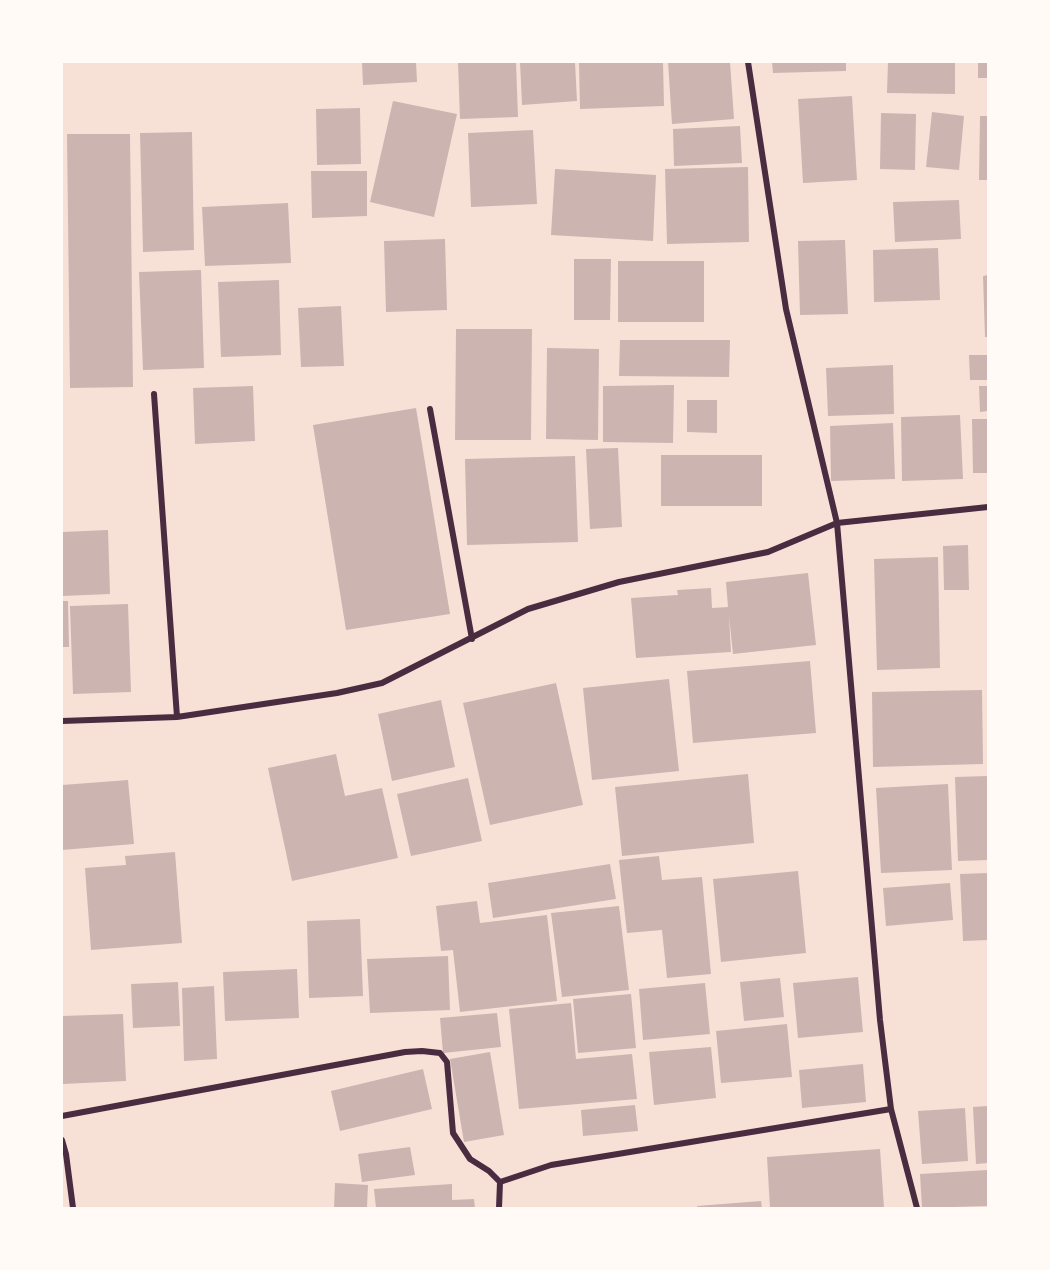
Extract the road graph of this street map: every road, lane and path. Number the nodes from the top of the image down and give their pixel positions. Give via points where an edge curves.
1 (748, 62) edge
2 (154, 394) dead end
3 (430, 409) dead end
4 (988, 507) edge
5 (837, 523) junction
6 (472, 639) junction
7 (177, 717) junction
8 (62, 722) edge
9 (891, 1109) junction
10 (62, 1116) edge
11 (62, 1140) edge
12 (500, 1182) junction
13 (73, 1209) edge
14 (499, 1209) edge
15 (917, 1209) edge

1 - 5 street via 786,309
2 - 7 street
3 - 6 street
4 - 5 street
5 - 6 street via 768,552 618,582 528,609
5 - 9 street
6 - 7 street via 382,683
7 - 8 street
9 - 12 street via 551,1165
9 - 15 street
10 - 12 street via 405,1052 440,1053 447,1062 453,1133 470,1159
11 - 13 street
12 - 14 street

